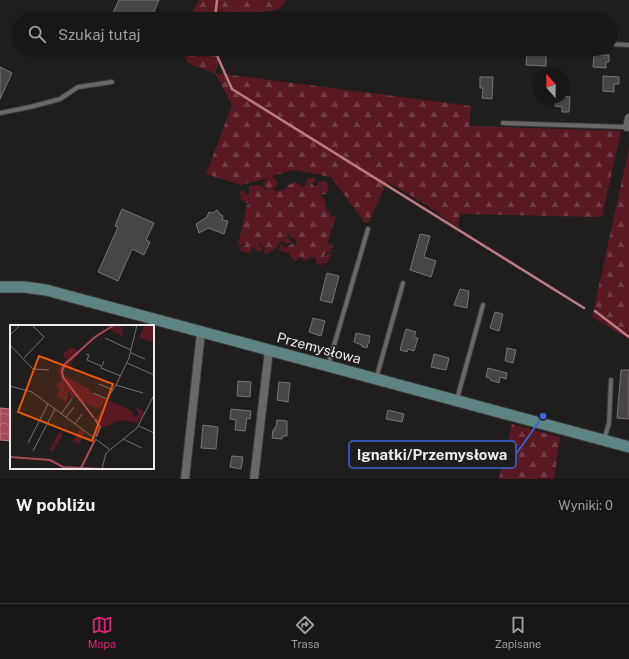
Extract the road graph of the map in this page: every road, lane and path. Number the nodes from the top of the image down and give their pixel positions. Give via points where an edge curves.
1 (617, 44) edge
2 (629, 45) edge
3 (112, 82) dead end
4 (0, 113) edge
5 (629, 118) edge
6 (503, 123) dead end
7 (627, 127) joint
8 (368, 229) dead end
9 (403, 283) dead end
10 (0, 287) edge
11 (483, 305) dead end
12 (201, 332) junction
13 (269, 350) junction
14 (328, 366) junction
15 (376, 379) junction
16 (612, 380) dead end
17 (456, 401) junction
18 (604, 440) junction
19 (629, 447) edge
20 (185, 479) edge
21 (254, 479) edge

1 - 2 lane
3 - 4 lane via 78,87 60,99
5 - 7 street
6 - 7 lane
8 - 14 lane
9 - 15 lane
10 - 12 street, Przemysłowa via 46,290
11 - 17 lane
12 - 13 street, Przemysłowa
12 - 20 street
13 - 14 street, Przemysłowa
13 - 21 street
14 - 15 street, Przemysłowa
15 - 17 street, Przemysłowa
16 - 18 lane via 609,423
17 - 18 street, Przemysłowa
18 - 19 street, Przemysłowa

